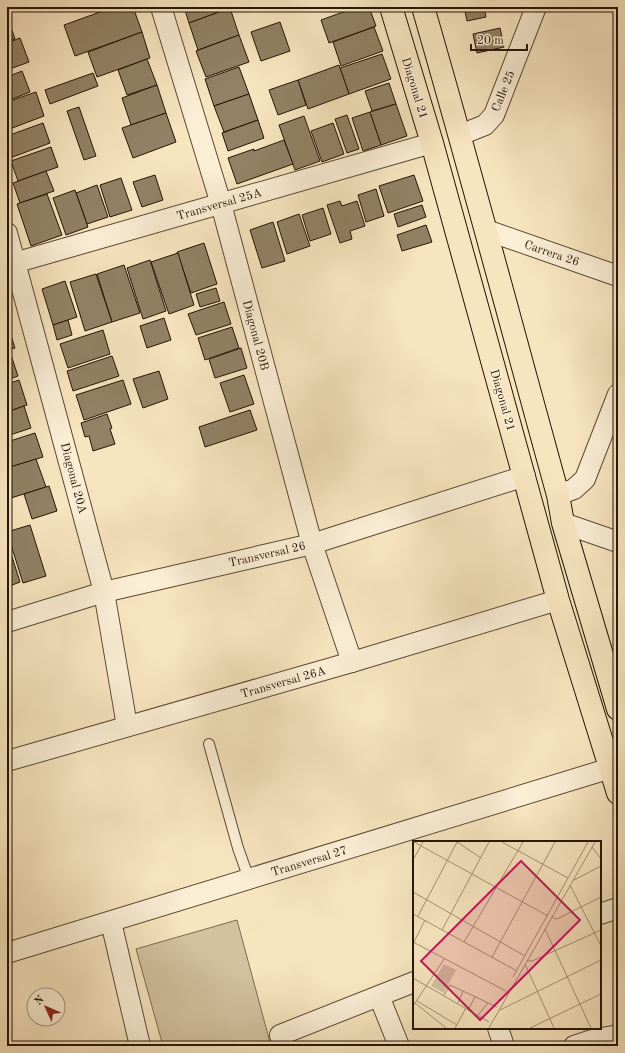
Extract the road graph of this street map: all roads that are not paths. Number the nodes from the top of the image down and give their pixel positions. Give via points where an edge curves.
1 (161, 7) edge
2 (391, 7) edge
3 (423, 7) edge
4 (536, 7) edge
5 (460, 135) junction
6 (432, 143) junction
7 (221, 204) junction
8 (486, 230) junction
9 (7, 233) edge
10 (11, 264) edge
11 (618, 276) edge
12 (618, 394) edge
13 (525, 476) junction
14 (558, 495) junction
15 (563, 523) junction
16 (618, 542) edge
17 (312, 544) junction
18 (104, 592) junction
19 (558, 600) junction
20 (7, 622) edge
21 (352, 662) junction
22 (618, 709) edge
23 (127, 726) junction
24 (209, 744) dead end
25 (7, 761) edge
26 (611, 768) junction
27 (618, 792) edge
28 (249, 879) junction
29 (618, 908) edge
30 (601, 914) edge
31 (111, 922) junction
32 (7, 953) edge
33 (413, 982) edge
34 (378, 996) junction
35 (498, 1029) edge
36 (618, 1034) edge
37 (586, 1038) edge
38 (140, 1046) edge
39 (283, 1046) edge
40 (399, 1046) edge
41 (504, 1046) edge

1 - 7 street, Diagonal 20B
2 - 6 highway, Diagonal 21
3 - 5 highway
4 - 5 street, Calle 25 via 494,115 485,125
5 - 8 highway
6 - 7 street, Transversal 25A
6 - 13 highway, Diagonal 21
7 - 10 street, Transversal 25A
7 - 17 street, Diagonal 20B
8 - 11 street, Carrera 26
8 - 14 highway
9 - 10 street, Diagonal 20A
10 - 18 street, Diagonal 20A
12 - 14 street via 584,479 574,489
13 - 17 street, Transversal 26
13 - 19 highway, Diagonal 21
14 - 15 highway
15 - 16 street
15 - 22 highway
17 - 18 street, Transversal 26
17 - 21 street, Diagonal 20B
18 - 20 street, Transversal 26
18 - 23 street, Diagonal 20A
19 - 21 street, Transversal 26A
19 - 26 highway, Diagonal 21
21 - 23 street, Transversal 26A
23 - 25 street, Transversal 26A
24 - 28 lane
26 - 27 highway, Diagonal 21
26 - 28 street, Transversal 27
28 - 31 street, Transversal 27
29 - 30 street
31 - 32 street, Transversal 27
31 - 38 street
33 - 34 street
34 - 39 street via 280,1035
34 - 40 street
35 - 41 street
36 - 37 street

